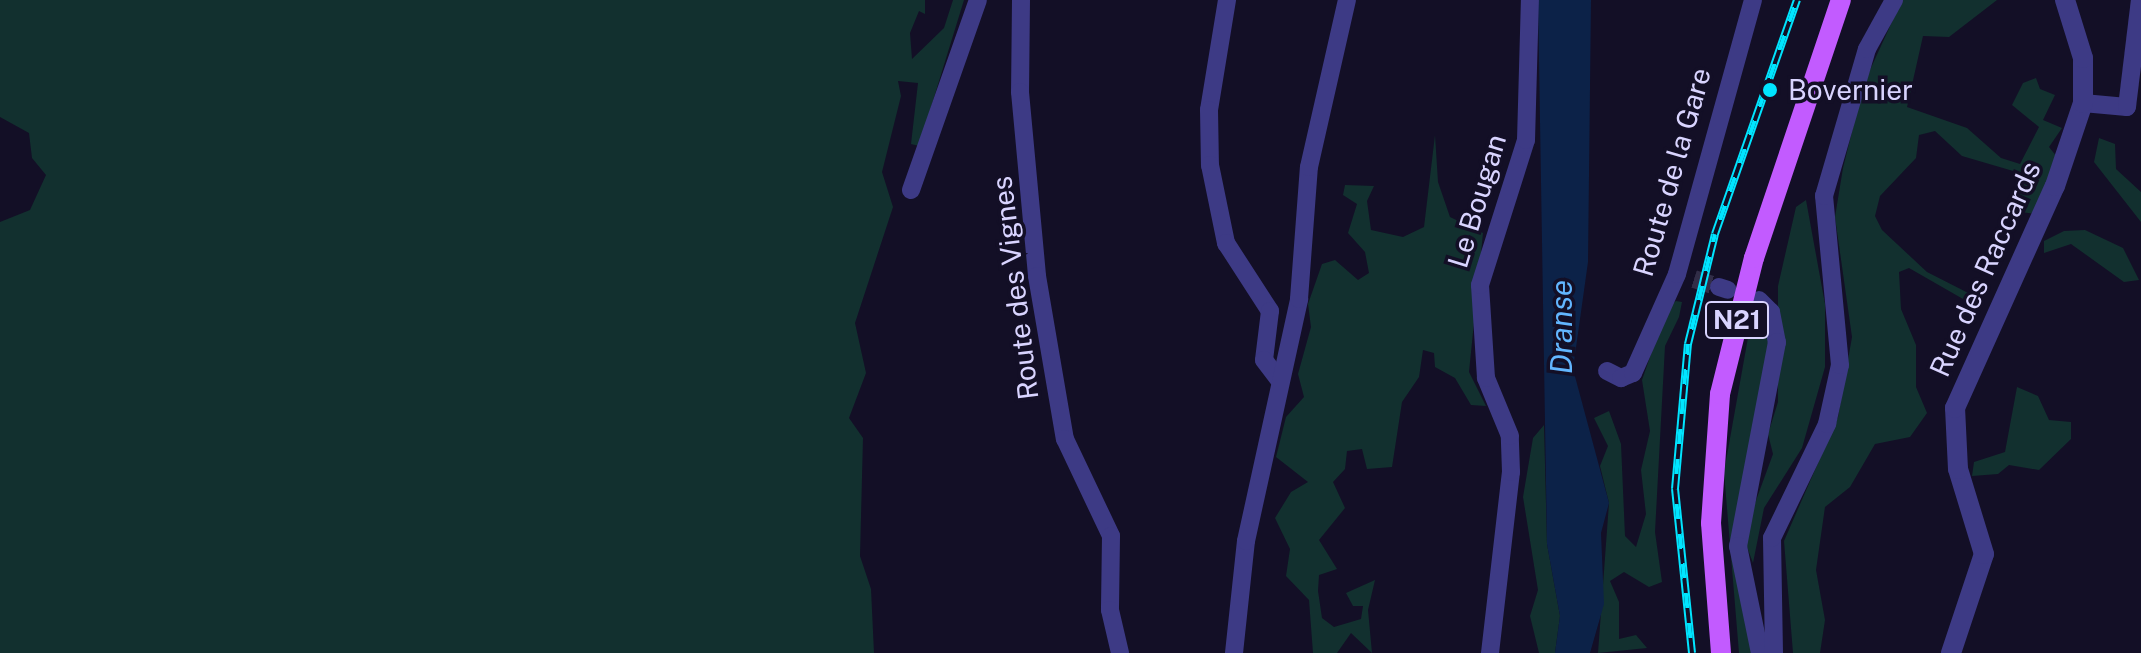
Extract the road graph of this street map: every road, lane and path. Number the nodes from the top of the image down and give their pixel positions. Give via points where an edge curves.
1 (978, 0) edge
2 (1021, 0) edge
3 (1227, 0) edge
4 (1347, 0) edge
5 (1530, 0) edge
6 (1753, 0) edge
7 (1841, 0) edge
8 (1894, 0) edge
9 (2065, 0) edge
10 (2140, 0) edge
11 (2083, 103) junction
12 (911, 190) dead end
13 (1759, 300) dead end
14 (1607, 371) dead end
15 (1280, 381) junction
16 (1120, 653) edge
17 (1234, 653) edge
18 (1490, 653) edge
19 (1721, 653) edge
20 (1760, 653) edge
21 (1774, 653) edge
22 (1951, 653) edge

1 - 12 street
2 - 16 street, Route des Vignes via 1020,92 1037,276 1065,439 1111,536 1110,610
3 - 15 street via 1209,110 1210,165 1226,243 1270,311 1264,360
4 - 15 street via 1312,152 1299,299
5 - 18 street, Le Bougan via 1526,140 1480,285 1486,378 1510,436 1511,472
6 - 14 street, Route de la Gare via 1685,276 1633,373 1621,378
7 - 19 main road, N21 via 1754,258 1720,394 1711,554
8 - 21 street via 1867,49 1824,196 1840,338 1837,388 1772,538
9 - 11 street, Rue des Raccards via 2083,58
10 - 11 street via 2127,107
11 - 22 street, Rue des Raccards via 2055,186 1955,408 1958,469 1984,554
13 - 20 street via 1771,312 1777,342 1738,546
15 - 17 street via 1246,541

